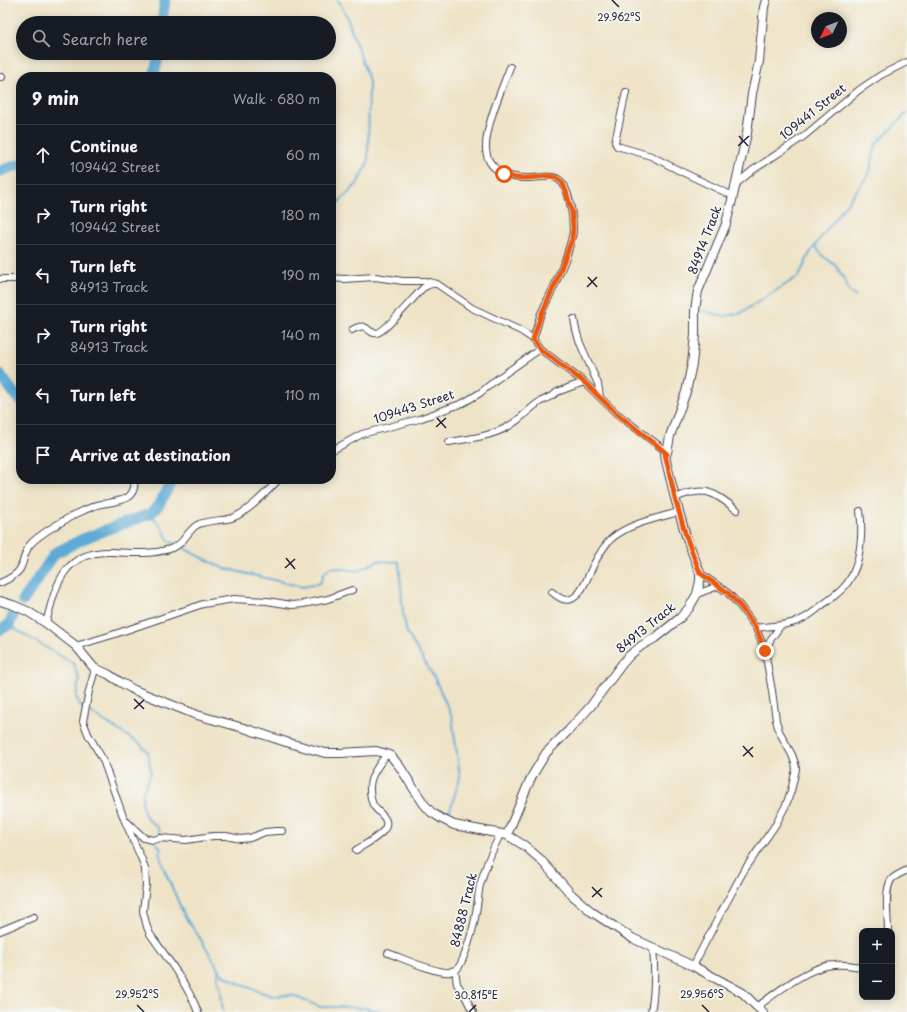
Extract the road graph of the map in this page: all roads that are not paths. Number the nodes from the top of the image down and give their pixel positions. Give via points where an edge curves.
1 (766, 0) edge
2 (907, 62) edge
3 (510, 67) dead end
4 (626, 92) dead end
5 (736, 184) junction
6 (733, 196) junction
7 (336, 278) edge
8 (0, 279) edge
9 (16, 279) edge
10 (442, 287) junction
11 (574, 318) dead end
12 (352, 330) dead end
13 (533, 339) junction
14 (540, 349) junction
15 (584, 382) junction
16 (600, 397) junction
17 (449, 442) dead end
18 (336, 449) edge
19 (666, 457) junction
20 (135, 484) edge
21 (274, 484) edge
22 (675, 498) junction
23 (737, 510) dead end
24 (860, 511) dead end
25 (679, 512) junction
26 (700, 573) junction
27 (0, 583) edge
28 (718, 586) junction
29 (352, 590) dead end
30 (552, 592) dead end
31 (697, 594) junction
32 (0, 601) edge
33 (46, 624) junction
34 (781, 625) junction
35 (756, 628) junction
36 (76, 646) junction
37 (765, 651) junction
38 (94, 668) junction
39 (387, 754) junction
40 (124, 819) junction
41 (282, 832) dead end
42 (504, 834) junction
43 (356, 850) dead end
44 (907, 870) edge
45 (34, 917) dead end
46 (888, 928) edge
47 (0, 931) edge
48 (653, 948) junction
49 (388, 953) dead end
50 (693, 966) junction
51 (859, 967) edge
52 (455, 970) junction
53 (761, 1010) edge
54 (198, 1012) edge
55 (473, 1012) edge
56 (651, 1012) edge

1 - 5 street, 84914 Track via 759,61
2 - 5 street, 109441 Street via 859,90 799,140
3 - 13 street via 491,118 486,148 490,162 504,174 516,178 555,177 562,182 572,213 572,239
4 - 6 street via 615,142 617,146 651,156
5 - 6 street, 84914 Track
6 - 19 street, 84914 Track via 726,224 698,291 692,364
7 - 10 street via 375,277 404,281 424,280
8 - 9 street
10 - 12 street via 428,285 378,333 363,327
10 - 13 street via 472,308
11 - 16 street via 580,343 598,384
13 - 14 street
14 - 15 street
14 - 18 street, 109443 Street via 463,403 419,419 362,434
15 - 16 street
15 - 17 street via 544,399 502,430
16 - 19 street via 658,446
19 - 22 street, 84913 Track
20 - 27 street via 130,496 124,500 87,509 34,541 26,551 20,569
21 - 33 street via 238,516 197,525 180,544 171,549 136,554 96,553 75,561 60,579
22 - 23 street via 689,492 711,492
22 - 25 street, 84913 Track
24 - 34 street via 861,541 853,574 848,582 807,617
25 - 26 street, 84913 Track
25 - 30 street via 627,529 611,540 600,554 583,586 572,599 562,600
26 - 28 street
26 - 31 street, 84913 Track
28 - 31 street
28 - 35 street via 732,597
29 - 36 street via 328,599 292,605 234,599 203,604
31 - 42 street, 84913 Track via 680,618 641,646 622,664 590,707 546,753
32 - 33 street via 27,611
33 - 36 street
34 - 35 street
34 - 37 street
35 - 37 street
36 - 38 street
37 - 50 street via 776,720 795,763 794,779 786,805 776,824 743,872
38 - 39 street via 134,690 197,715 292,744 325,753 376,751
38 - 40 street via 83,721 103,760
39 - 42 street via 400,767 431,812 454,825
39 - 43 street via 374,772 370,784 374,805 387,824 379,835
40 - 41 street via 144,838 152,840 186,840 213,836 245,839 265,832
40 - 54 street via 145,869 143,911 147,927 181,978
42 - 48 street via 540,859 572,895 592,912 618,930
42 - 52 street, 84888 Track via 482,876 466,950
44 - 46 street via 897,875 889,884
45 - 47 street
48 - 50 street
48 - 56 street via 655,983
49 - 52 street via 440,971
50 - 53 street via 743,993
51 - 53 street via 835,964 802,976 783,987
52 - 55 street via 457,984

